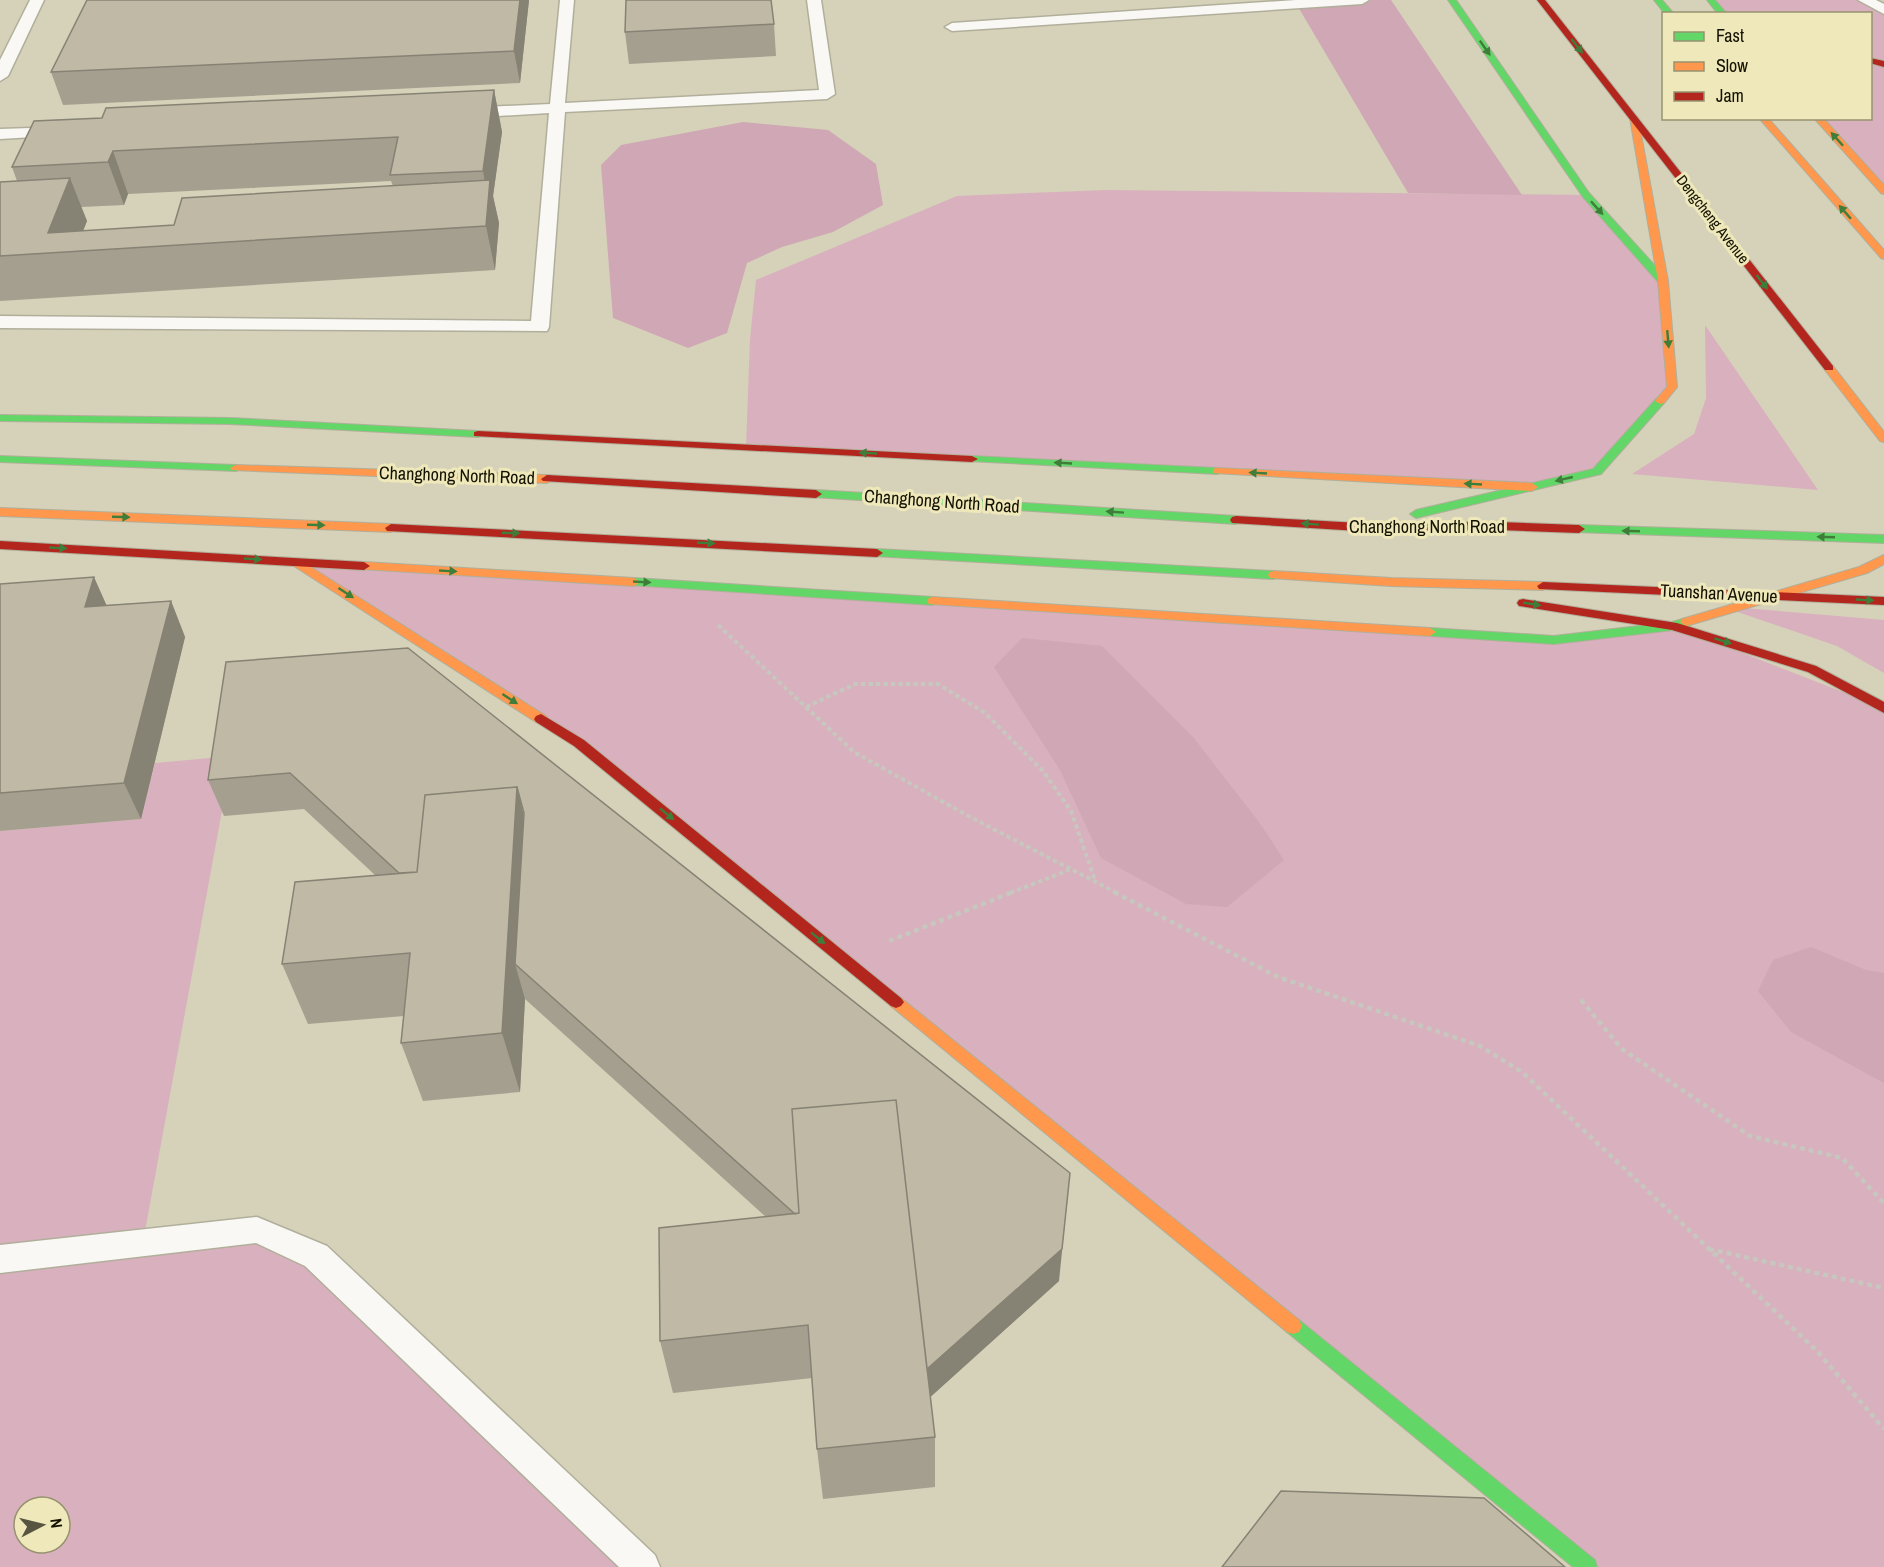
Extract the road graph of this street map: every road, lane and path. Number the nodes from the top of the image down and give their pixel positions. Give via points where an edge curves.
1 (38, 0) edge
2 (567, 0) edge
3 (814, 0) edge
4 (1362, 0) edge
5 (1452, 0) edge
6 (1541, 0) edge
7 (1658, 0) edge
8 (1865, 0) edge
9 (1884, 10) edge
10 (1668, 12) edge
11 (952, 27) dead end
12 (0, 76) edge
13 (557, 108) junction
14 (451, 113) edge
15 (1634, 118) junction
16 (1765, 120) edge
17 (1820, 120) edge
18 (71, 131) edge
19 (0, 134) edge
20 (1884, 191) edge
21 (1867, 237) junction
22 (1884, 249) edge
23 (1884, 256) edge
24 (1663, 281) junction
25 (0, 322) edge
26 (0, 418) edge
27 (1884, 439) edge
28 (0, 459) edge
29 (1532, 487) junction
30 (0, 512) edge
31 (1359, 527) junction
32 (1884, 539) edge
33 (0, 545) edge
34 (1884, 559) edge
35 (297, 562) junction
36 (1391, 582) junction
37 (673, 584) junction
38 (1884, 601) edge
39 (1673, 626) junction
40 (806, 707) junction
41 (1884, 708) edge
42 (1070, 869) junction
43 (1096, 883) junction
44 (844, 959) junction
45 (1581, 1000) dead end
46 (1884, 1203) edge
47 (1709, 1249) junction
48 (0, 1259) edge
49 (1884, 1288) edge
50 (1884, 1429) edge
51 (643, 1567) edge
52 (1588, 1567) edge

1 - 12 lane
2 - 13 lane
3 - 13 lane via 827,94
4 - 11 lane
5 -> 24 main road via 1586,195
6 -> 15 main road, Dengcheng Avenue
7 - 10 main road
8 - 9 lane
13 - 14 lane
13 - 25 lane via 540,327
15 - 24 main road
15 -> 27 main road, Dengcheng Avenue
21 -> 16 main road
20 -> 17 main road
18 - 19 lane
21 - 22 main road
21 - 23 main road
24 -> 29 main road via 1672,387 1597,472
29 -> 26 main road via 231,421
31 -> 28 main road, Changhong North Road via 599,481
29 - 31 main road
30 -> 36 main road via 581,536
32 -> 31 main road, Changhong North Road via 1498,526
33 -> 35 main road
34 - 39 main road via 1863,570
35 -> 37 main road
35 -> 44 main road via 579,743
36 -> 38 main road, Tuanshan Avenue
36 -> 39 main road
37 - 39 main road via 1554,640
37 - 40 path
39 -> 41 main road via 1812,669
40 - 42 path via 855,752
40 - 43 path via 855,684 938,684 986,713 1043,771 1071,811
42 - 43 path
42 - 44 path
43 - 47 path via 1278,977 1480,1046 1522,1072
44 - 52 main road
45 - 46 path via 1622,1049 1750,1136 1842,1158
47 - 49 path
47 - 50 path via 1817,1351
48 - 51 lane via 256,1230 316,1256

